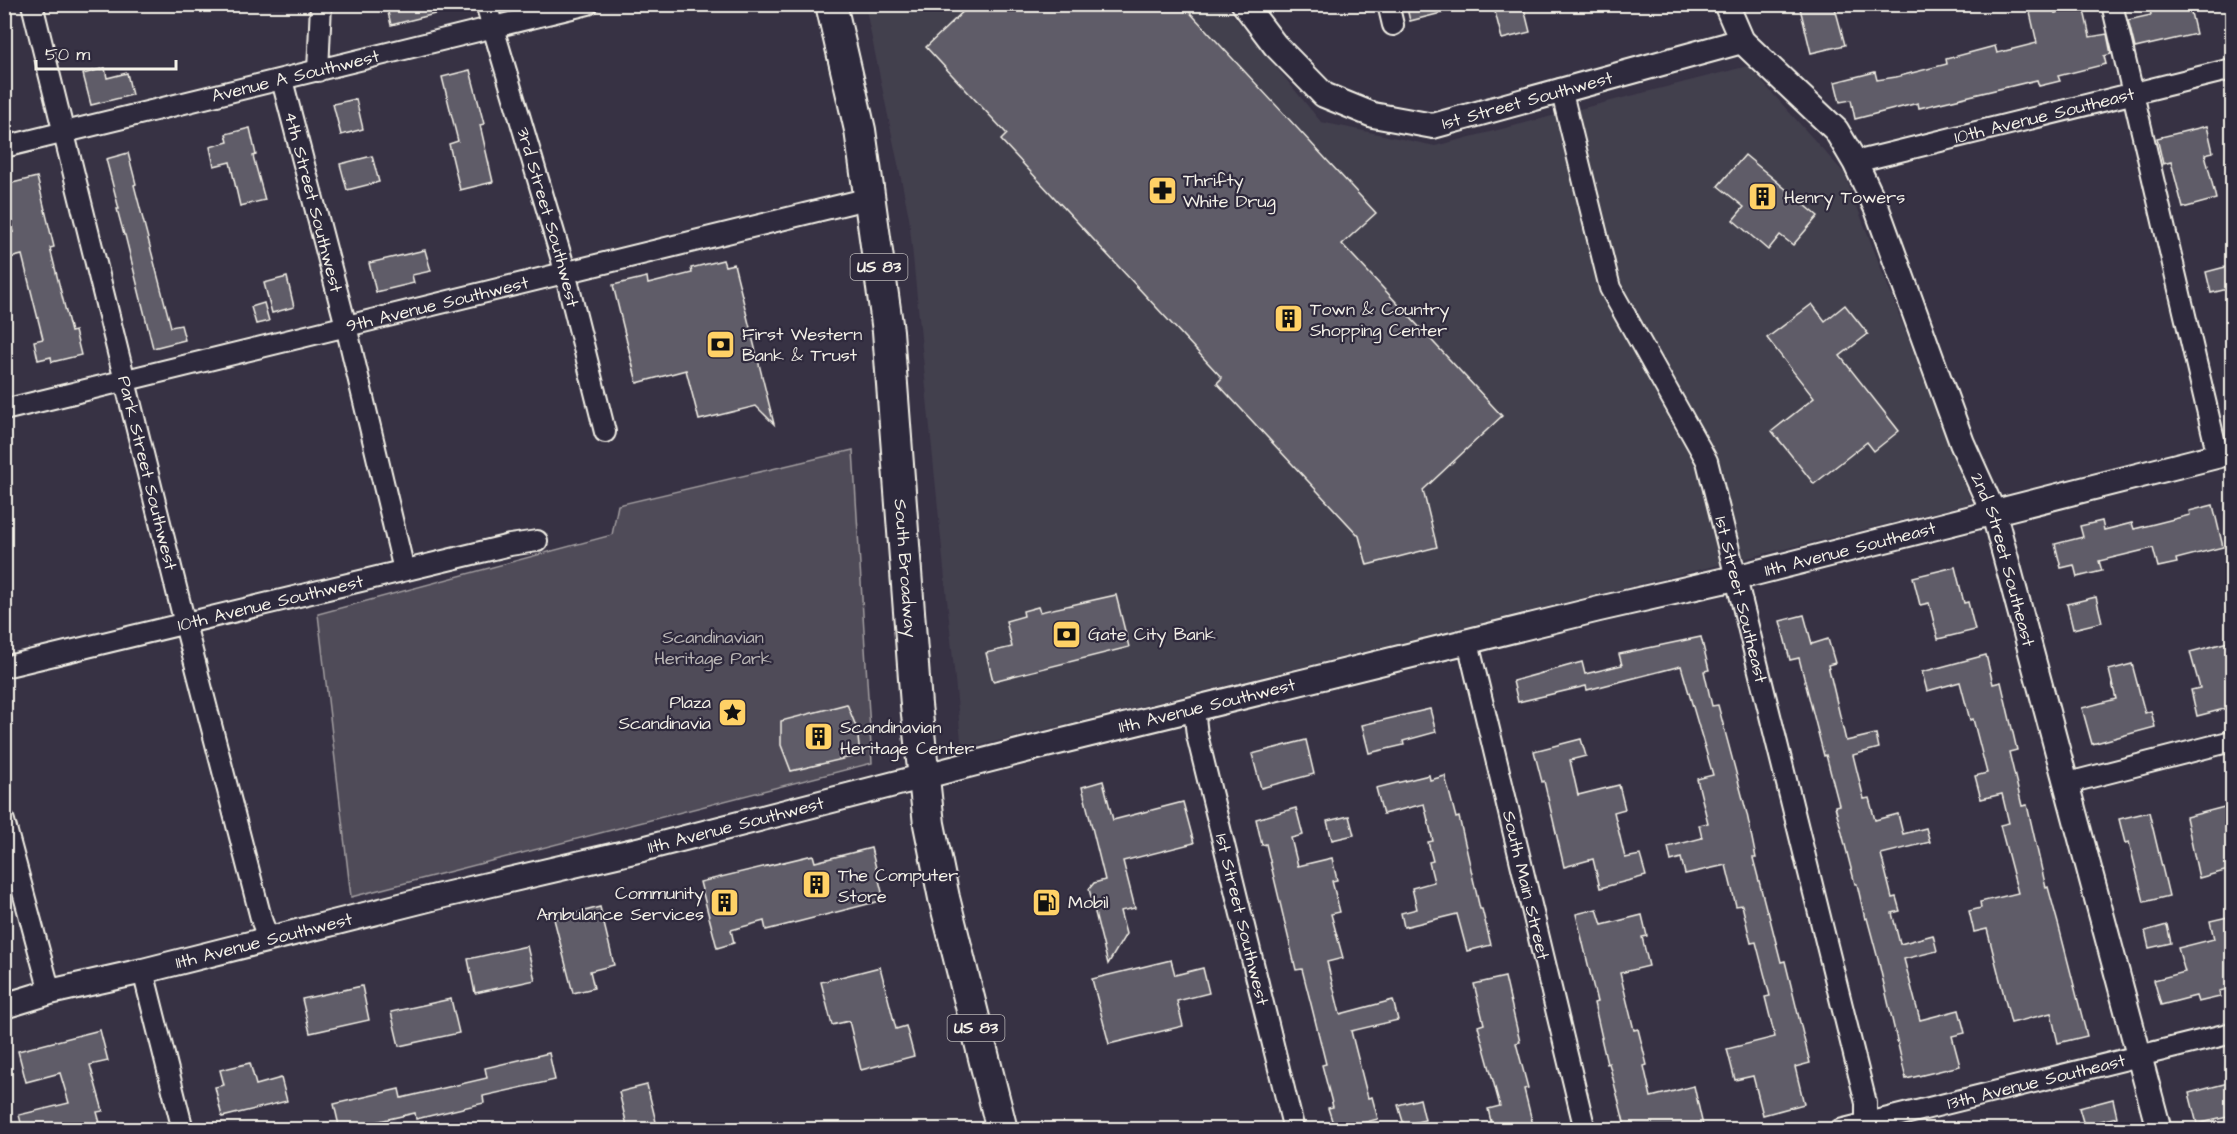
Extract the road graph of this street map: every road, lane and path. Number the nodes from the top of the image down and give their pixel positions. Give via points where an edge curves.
1 (32, 4) edge
2 (321, 4) edge
3 (486, 4) edge
4 (588, 4) edge
5 (831, 4) edge
6 (1244, 4) edge
7 (1388, 4) edge
8 (1726, 4) edge
9 (2112, 4) edge
10 (1393, 25) dead end
11 (492, 27) junction
12 (1742, 41) junction
13 (2232, 69) edge
14 (318, 71) junction
15 (282, 80) junction
16 (1561, 89) junction
17 (2134, 94) junction
18 (64, 132) junction
19 (4, 147) edge
20 (1855, 162) junction
21 (870, 198) junction
22 (565, 272) junction
23 (346, 326) junction
24 (125, 380) junction
25 (4, 410) edge
26 (604, 432) dead end
27 (2225, 454) edge
28 (1994, 514) junction
29 (537, 541) dead end
30 (404, 570) junction
31 (1735, 578) junction
32 (185, 624) junction
33 (1468, 642) junction
34 (4, 667) edge
35 (1194, 709) junction
36 (2232, 741) edge
37 (924, 776) junction
38 (2067, 783) junction
39 (4, 821) edge
40 (269, 940) junction
41 (144, 971) junction
42 (50, 992) junction
43 (4, 1006) edge
44 (2232, 1034) edge
45 (2141, 1056) junction
46 (1865, 1126) edge
47 (183, 1130) edge
48 (1002, 1130) edge
49 (1294, 1130) edge
50 (1585, 1130) edge
51 (1840, 1130) edge
52 (2159, 1130) edge

1 - 18 street, Park Street Southwest
2 - 14 street
3 - 11 street, 3rd Street Southwest
4 - 11 street, Avenue A Southwest
5 - 21 main road, South Broadway / US 83 via 860,130
6 - 16 street, 1st Street Southwest via 1275,45 1324,95 1373,115 1433,126
7 - 10 street
8 - 12 street
9 - 17 street
11 - 14 street, Avenue A Southwest
11 - 22 street, 3rd Street Southwest
12 - 16 street, 1st Street Southwest
12 - 20 street, 2nd Street Southeast via 1836,130
13 - 17 street, 10th Avenue Southeast
14 - 15 street, Avenue A Southwest
15 - 18 street, Avenue A Southwest
15 - 23 street, 4th Street Southwest
16 - 31 street, 1st Street Southeast via 1610,288 1707,461
17 - 20 street, 10th Avenue Southeast
17 - 27 street
18 - 19 street, Avenue A Southwest
18 - 24 street, Park Street Southwest
20 - 28 street, 2nd Street Southeast via 1877,209 1962,443
21 - 22 street, 9th Avenue Southwest
21 - 37 main road, South Broadway / US 83 via 888,331
22 - 23 street, 9th Avenue Southwest
22 - 26 street, 3rd Street Southwest
23 - 24 street, 9th Avenue Southwest
23 - 30 street, 4th Street Southwest
24 - 25 street, 9th Avenue Southwest
24 - 32 street, Park Street Southwest
27 - 28 street, 11th Avenue Southeast
28 - 31 street, 11th Avenue Southeast
28 - 38 street, 2nd Street Southeast
29 - 30 street, 10th Avenue Southwest
30 - 32 street, 10th Avenue Southwest
31 - 33 street, 11th Avenue Southeast
31 - 46 street, 1st Street Southeast via 1866,1103
32 - 34 street, 10th Avenue Southwest
32 - 40 street, Park Street Southwest
33 - 35 street, 11th Avenue Southwest
33 - 50 street, South Main Street
35 - 37 street, 11th Avenue Southwest
35 - 49 street, 1st Street Southwest via 1197,735
36 - 38 street
37 - 40 street, 11th Avenue Southwest
37 - 48 main road, South Broadway / US 83 via 944,898
38 - 45 street, 2nd Street Southeast
39 - 42 street
40 - 41 street, 11th Avenue Southwest
41 - 42 street, 11th Avenue Southwest
41 - 47 street
42 - 43 street, 11th Avenue Southwest
44 - 45 street, 13th Avenue Southeast
45 - 46 street, 13th Avenue Southeast
45 - 52 street, 2nd Street Southeast
46 - 51 street, 13th Avenue Southeast

